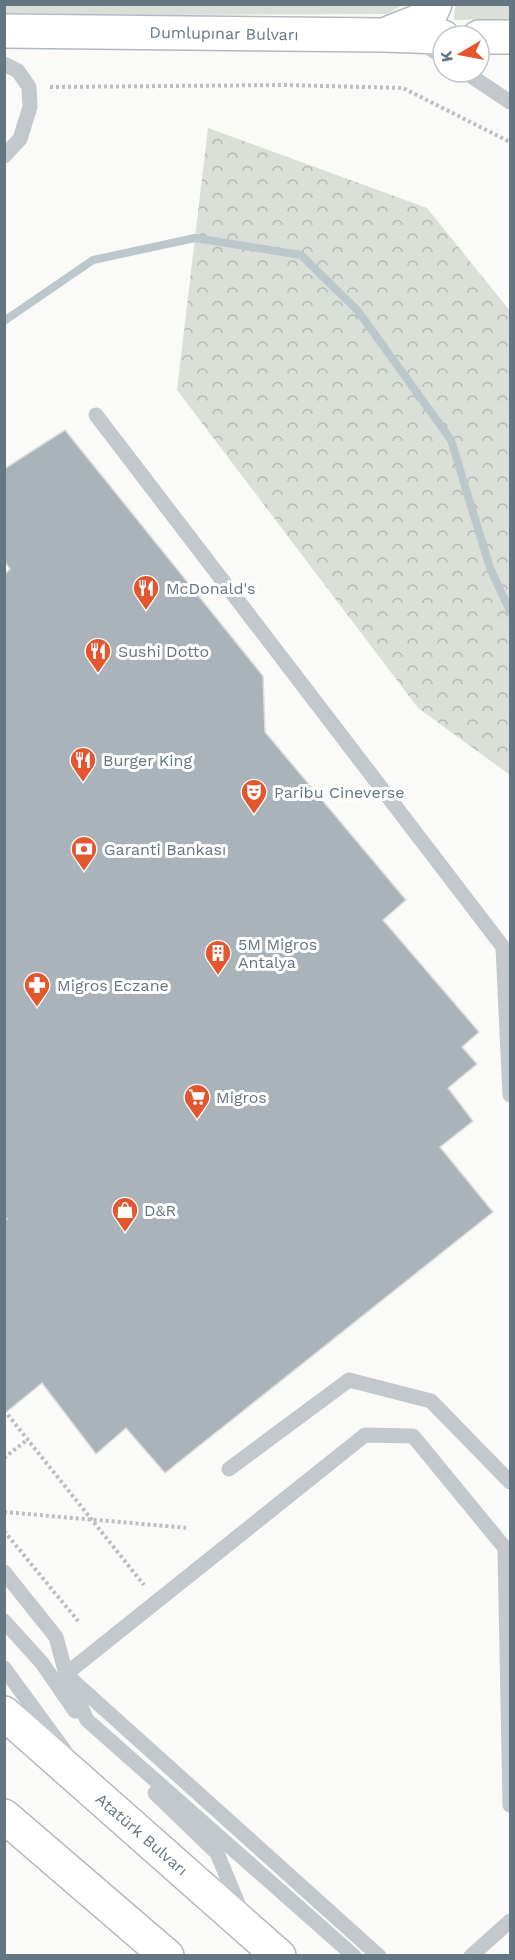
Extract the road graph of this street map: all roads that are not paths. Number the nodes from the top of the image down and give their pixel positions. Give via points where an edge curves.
1 (435, 4) edge
2 (4, 31) edge
3 (413, 36) edge
4 (491, 37) edge
5 (510, 37) edge
6 (431, 49) edge
7 (4, 64) edge
8 (483, 84) edge
9 (510, 102) edge
10 (4, 156) edge
11 (96, 415) dead end
12 (510, 1095) edge
13 (229, 1469) dead end
14 (510, 1482) edge
15 (4, 1572) edge
16 (4, 1621) edge
17 (4, 1668) edge
18 (66, 1674) junction
19 (4, 1713) edge
20 (98, 1796) junction
21 (510, 1805) edge
22 (4, 1816) edge
23 (510, 1921) edge
24 (248, 1928) junction
25 (167, 1956) edge
26 (279, 1956) edge
27 (354, 1956) edge
28 (379, 1956) edge
29 (471, 1956) edge

1 - 3 main road
2 - 3 main road, Dumlupınar Bulvarı
3 - 6 lane
4 - 5 main road
7 - 10 lane via 18,71 29,87 30,107 20,139
8 - 9 lane
11 - 12 lane via 503,947
13 - 14 lane via 349,1380 431,1401
15 - 18 lane via 56,1637
16 - 24 lane via 42,1664 86,1727 217,1853
17 - 20 lane
18 - 21 lane via 365,1435 413,1436 505,1548
18 - 27 lane via 87,1720
18 - 28 lane
19 - 20 main road, Atatürk Bulvarı
20 - 24 main road, Atatürk Bulvarı
22 - 25 main road
23 - 29 lane
24 - 26 main road, Atatürk Bulvarı

